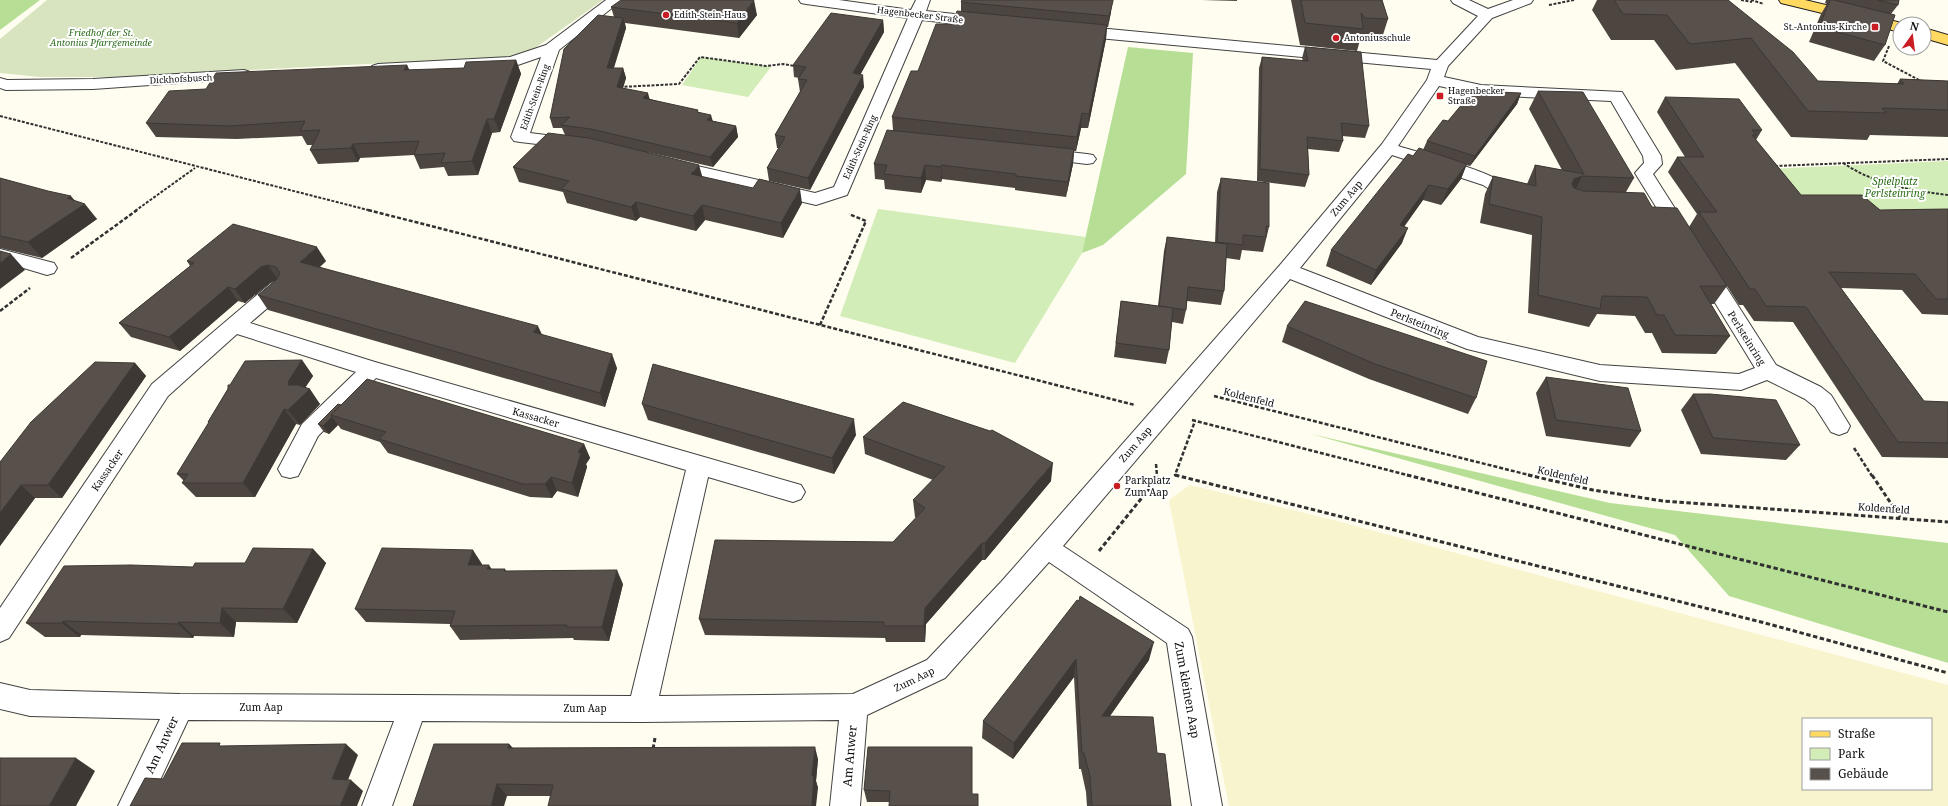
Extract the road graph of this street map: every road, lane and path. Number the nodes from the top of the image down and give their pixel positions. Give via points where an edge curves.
1 (615, 0) edge
2 (806, 0) edge
3 (1458, 0) edge
4 (1526, 0) edge
5 (1741, 0) edge
6 (1786, 0) edge
7 (1765, 4) dead end
8 (920, 8) edge
9 (1487, 15) junction
10 (1002, 23) edge
11 (1892, 25) edge
12 (1065, 29) edge
13 (1932, 35) edge
14 (1948, 40) edge
15 (1890, 43) edge
16 (552, 48) junction
17 (799, 66) edge
18 (366, 70) edge
19 (1438, 73) junction
20 (258, 75) edge
21 (0, 83) edge
22 (1924, 83) edge
23 (616, 87) edge
24 (0, 116) edge
25 (587, 145) edge
26 (1388, 148) junction
27 (1024, 152) edge
28 (1087, 158) dead end
29 (1948, 159) edge
30 (659, 162) edge
31 (1842, 163) junction
32 (1773, 166) edge
33 (195, 167) junction
34 (1506, 192) edge
35 (1948, 195) edge
36 (816, 199) junction
37 (1641, 204) edge
38 (1664, 204) junction
39 (0, 256) edge
40 (66, 261) dead end
41 (47, 268) dead end
42 (1286, 270) junction
43 (36, 283) dead end
44 (278, 288) edge
45 (0, 310) edge
46 (234, 325) junction
47 (820, 325) junction
48 (372, 369) junction
49 (1768, 371) junction
50 (1185, 387) junction
51 (1163, 412) junction
52 (1196, 421) junction
53 (1839, 426) joint
54 (699, 465) junction
55 (290, 469) dead end
56 (793, 492) dead end
57 (1900, 517) junction
58 (1948, 522) edge
59 (1046, 547) junction
60 (1948, 612) edge
61 (0, 630) edge
62 (1948, 672) edge
63 (0, 696) edge
64 (180, 706) junction
65 (854, 707) junction
66 (413, 708) junction
67 (652, 709) junction
68 (652, 755) edge
69 (133, 806) edge
70 (377, 806) edge
71 (845, 806) edge
72 (1207, 806) edge

1 - 16 street
2 - 8 street, Hagenbecker Straße
3 - 9 street
4 - 9 street, Zum Aap
5 - 7 path
6 - 11 main road
8 - 10 street, Hagenbecker Straße
8 - 36 street, Edith-Stein-Ring via 890,80 873,135 841,191
9 - 19 street, Zum Aap
12 - 19 street
13 - 14 main road
15 - 22 path via 1883,61
16 - 18 street via 512,62
16 - 25 street, Edith-Stein-Ring via 520,137
17 - 23 path via 766,66 700,57 679,84
19 - 26 street, Zum Aap
19 - 38 street, Perlsteinring via 1481,90 1616,96 1652,156 1652,164 1644,173
20 - 21 street, Dickhofsbusch via 93,84
24 - 33 path
26 - 34 street via 1489,181
26 - 42 street, Zum Aap
27 - 28 street
29 - 31 path
30 - 36 street
31 - 32 path
31 - 35 path via 1871,180 1892,188
33 - 40 path
33 - 47 path via 492,240
36 - 47 path via 866,221
37 - 38 street
38 - 49 street, Perlsteinring
39 - 41 street
42 - 49 street, Perlsteinring via 1474,344 1600,373 1741,382
42 - 50 street, Zum Aap
43 - 45 path
44 - 46 street, Kassacker
46 - 48 street, Kassacker
46 - 61 street, Kassacker via 160,390
47 - 51 path
48 - 54 street, Kassacker
48 - 55 street via 310,430
49 - 53 street via 1813,392 1823,401
50 - 51 street, Zum Aap
50 - 57 path, Koldenfeld via 1369,436 1593,490 1663,501
51 - 52 path
51 - 59 street, Zum Aap
52 - 60 path
52 - 62 path via 1175,475
53 - 57 path
54 - 56 street, Kassacker
54 - 67 street
57 - 58 path, Koldenfeld
59 - 65 street, Zum Aap via 1010,590 936,669
59 - 72 street, Zum kleinen Aap via 1179,637
63 - 64 street, Zum Aap via 30,703
64 - 66 street, Zum Aap
64 - 69 street, Am Anwer
65 - 67 street, Zum Aap
65 - 71 street, Am Anwer
66 - 67 street, Zum Aap
66 - 70 street
67 - 68 path

